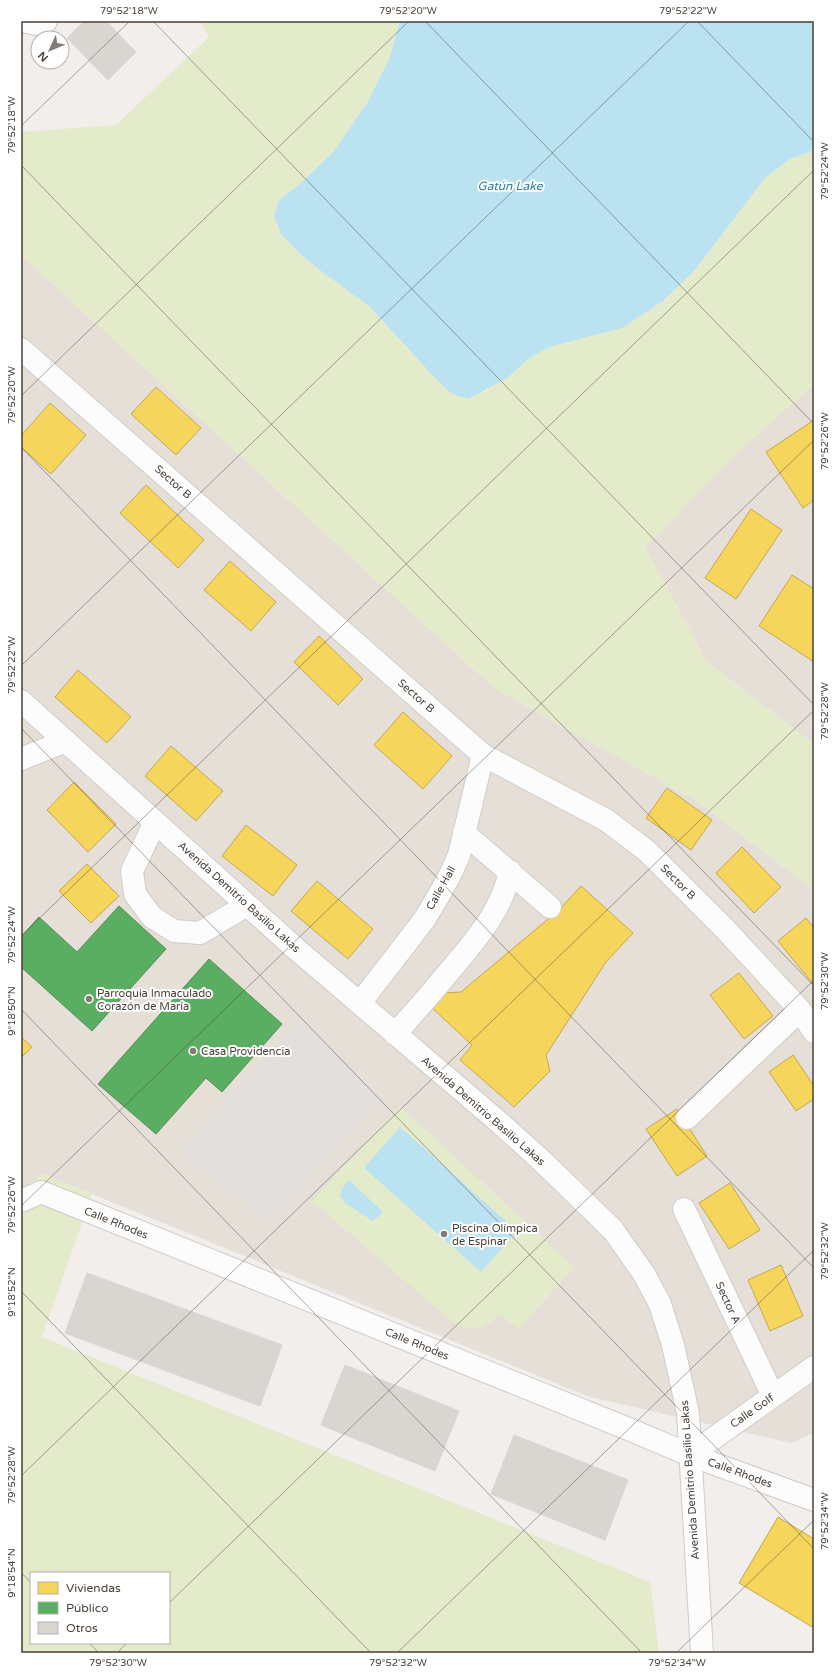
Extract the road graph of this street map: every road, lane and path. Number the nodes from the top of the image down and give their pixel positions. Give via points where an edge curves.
1 (24, 21) edge
2 (46, 21) edge
3 (21, 348) edge
4 (21, 701) edge
5 (66, 741) junction
6 (483, 755) junction
7 (21, 758) edge
8 (155, 822) junction
9 (464, 833) junction
10 (510, 871) junction
11 (247, 905) junction
12 (550, 907) dead end
13 (360, 1003) junction
14 (800, 1010) junction
15 (814, 1032) edge
16 (395, 1034) junction
17 (688, 1118) dead end
18 (21, 1201) edge
19 (684, 1209) dead end
20 (814, 1367) edge
21 (773, 1396) junction
22 (690, 1455) junction
23 (814, 1500) edge
24 (702, 1653) edge

1 - 2 street via 36,24
3 - 6 street, Sector B
4 - 5 street, Avenida Demitrio Basilio Lakas
5 - 7 street
5 - 8 street, Avenida Demitrio Basilio Lakas
6 - 9 street, Calle Hall
6 - 14 street, Sector B via 606,820 647,851 725,929
8 - 11 street, Avenida Demitrio Basilio Lakas
8 - 11 street via 132,870 135,894 152,917 174,931 200,933
9 - 10 street
9 - 13 street, Calle Hall via 459,855 424,920
10 - 12 street
10 - 16 street via 507,888 486,928
11 - 13 street, Avenida Demitrio Basilio Lakas
13 - 16 street, Avenida Demitrio Basilio Lakas
14 - 15 street, Sector B
14 - 17 street
16 - 22 street, Avenida Demitrio Basilio Lakas via 536,1156 592,1209 617,1236 644,1274 660,1304 673,1345 688,1413
18 - 22 street, Calle Rhodes via 41,1192
19 - 21 street, Sector A
20 - 21 street, Calle Golf
21 - 22 street, Calle Golf
22 - 23 street, Calle Rhodes
22 - 24 street, Avenida Demitrio Basilio Lakas

